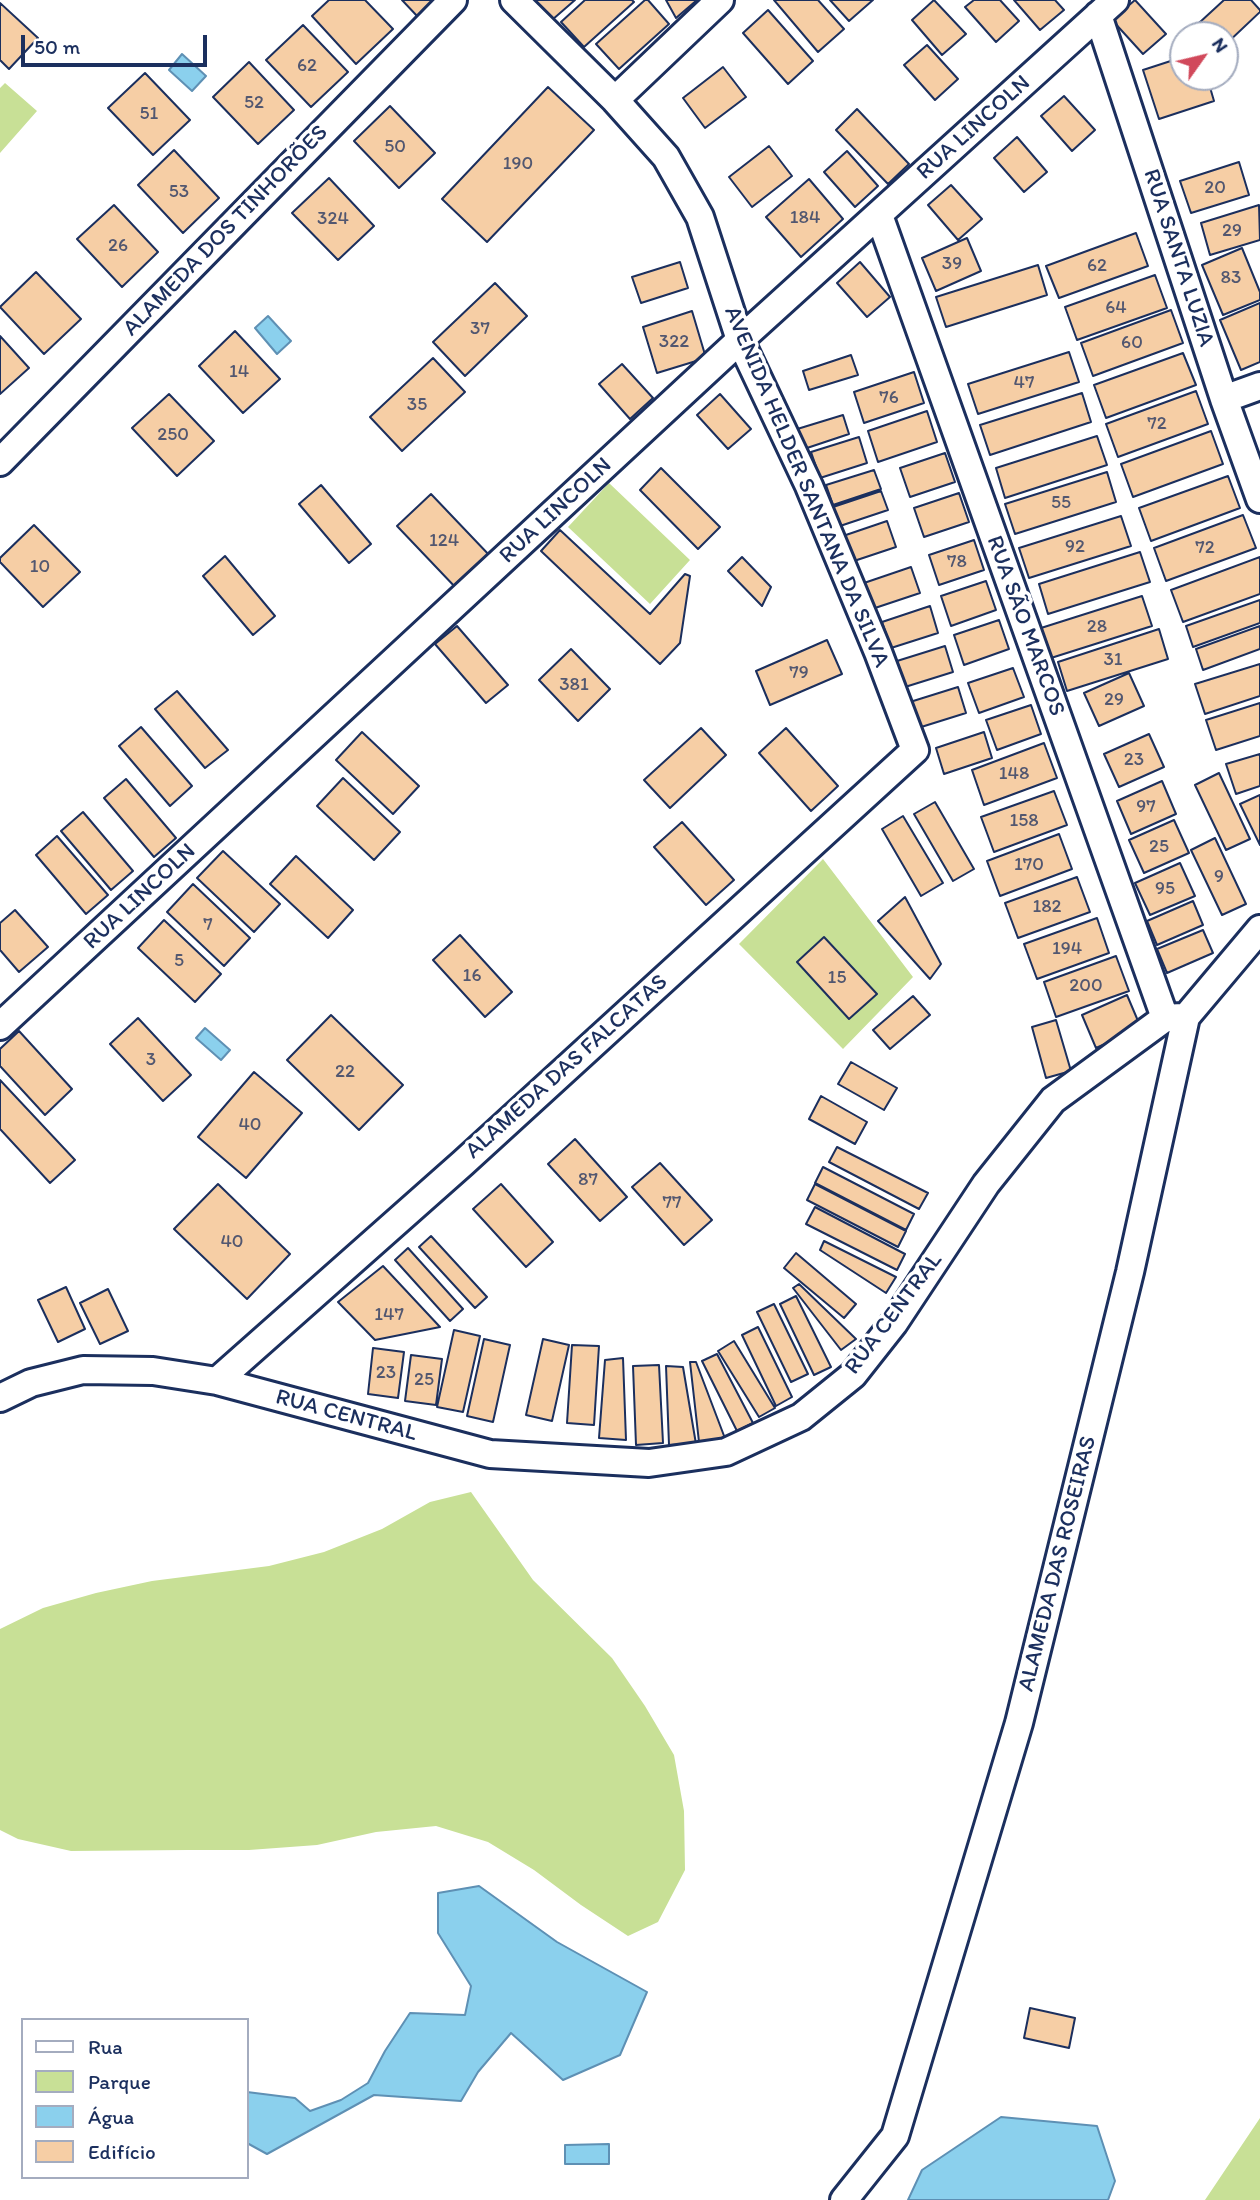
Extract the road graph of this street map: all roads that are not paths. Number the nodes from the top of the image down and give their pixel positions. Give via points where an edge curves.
1 (453, 0) edge
2 (514, 0) edge
3 (720, 0) edge
4 (1106, 8) edge
5 (615, 100) junction
6 (879, 215) junction
7 (740, 340) junction
8 (1260, 386) edge
9 (1224, 399) junction
10 (0, 462) edge
11 (1260, 499) edge
12 (915, 750) joint
13 (1260, 929) edge
14 (1175, 1017) junction
15 (0, 1026) edge
16 (217, 1381) junction
17 (0, 1398) edge
18 (844, 2200) edge

1 - 10 street, ALAMEDA DOS TINHORÕES
2 - 5 street, AVENIDA HELDER SANTANA DA SILVA
3 - 5 street
4 - 6 street, RUA LINCOLN
4 - 9 street, RUA SANTA LUZIA
5 - 7 street, AVENIDA HELDER SANTANA DA SILVA via 667,157 700,217
6 - 7 street, RUA LINCOLN
6 - 14 street, RUA SÃO MARCOS
7 - 12 street, AVENIDA HELDER SANTANA DA SILVA via 809,486
7 - 15 street, RUA LINCOLN
8 - 9 street
9 - 11 street, RUA SANTA LUZIA
12 - 16 street, ALAMEDA DAS FALCATAS
13 - 14 street, ALAMEDA DAS ROSEIRAS
14 - 16 street, RUA CENTRAL via 1053,1100 986,1184 894,1324 853,1375 801,1416 726,1452 649,1463 490,1454
14 - 18 street, ALAMEDA DAS ROSEIRAS via 1130,1272 1019,1723 895,2136
16 - 17 street, RUA CENTRAL via 153,1371 83,1370 32,1383

